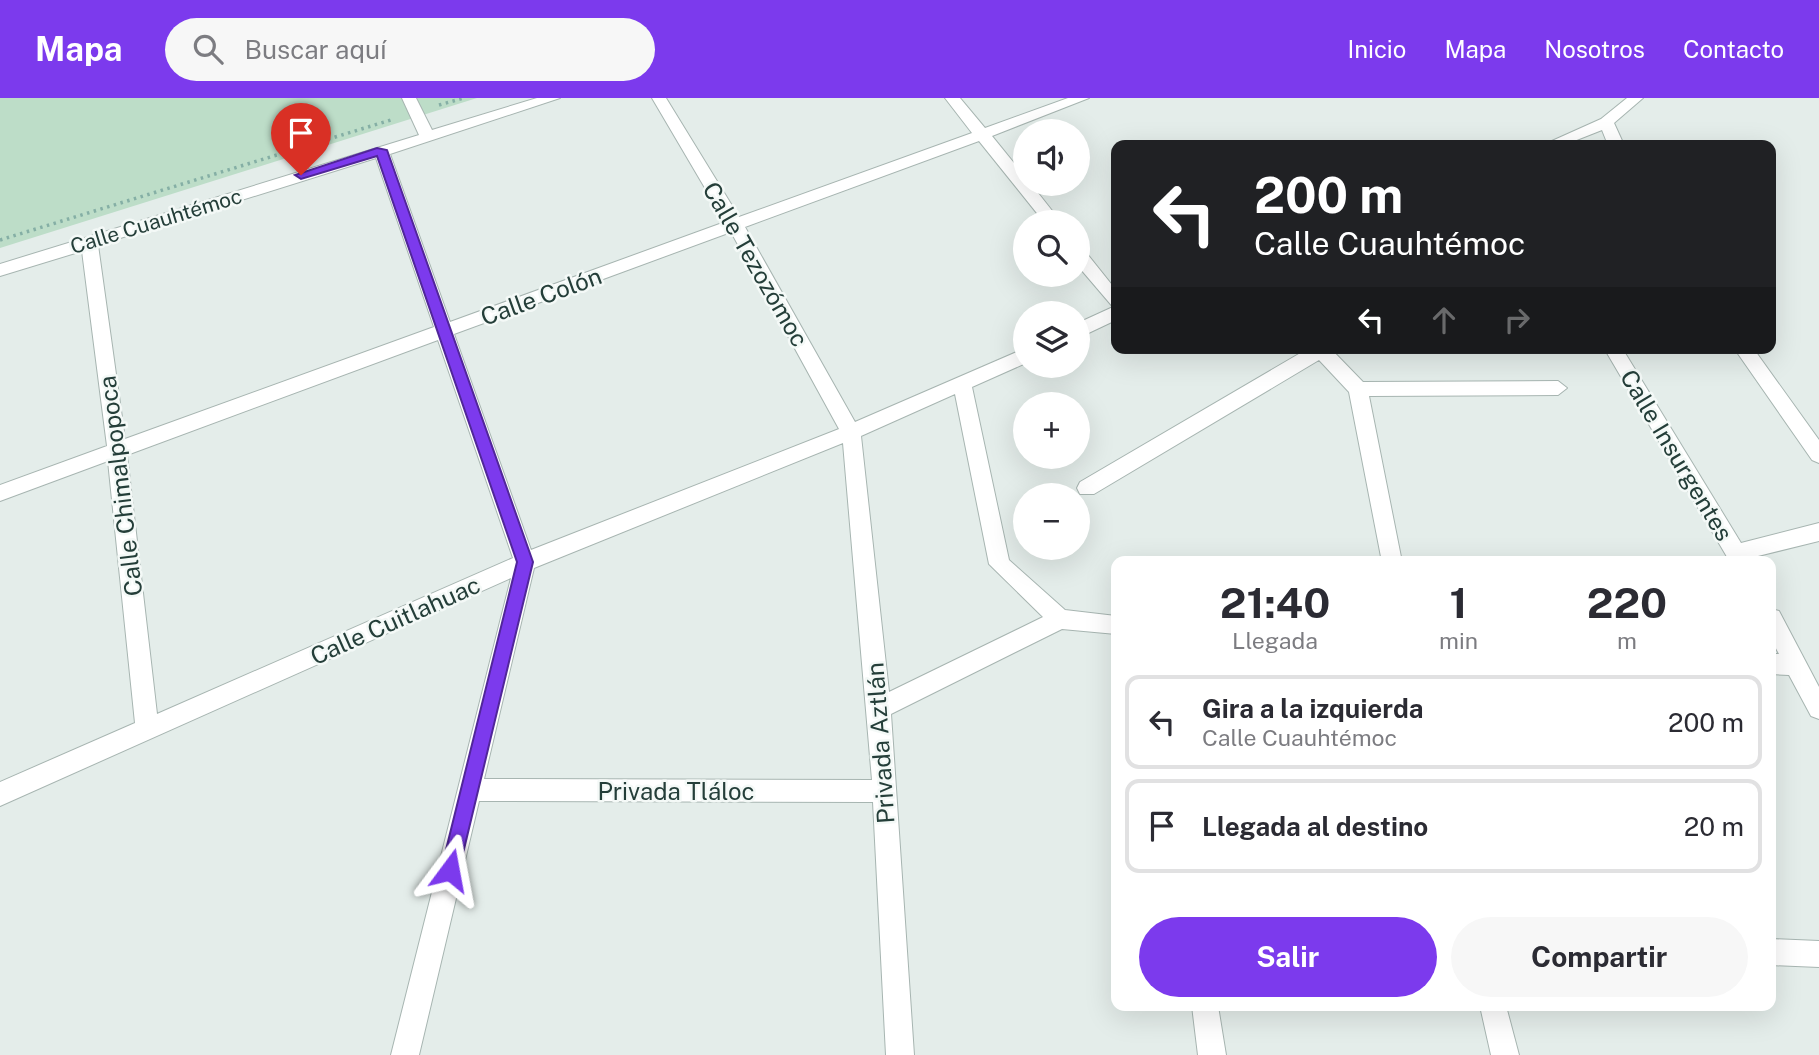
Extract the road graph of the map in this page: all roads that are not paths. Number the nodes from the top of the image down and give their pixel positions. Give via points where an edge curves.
1 (553, 98) edge
2 (659, 98) edge
3 (952, 98) edge
4 (1082, 98) edge
5 (1636, 98) edge
6 (413, 105) edge
7 (982, 134) junction
8 (427, 136) junction
9 (1607, 136) edge
10 (1582, 140) edge
11 (381, 150) junction
12 (1043, 210) edge
13 (735, 225) junction
14 (89, 242) junction
15 (1090, 269) edge
16 (0, 270) edge
17 (1111, 296) edge
18 (1111, 315) edge
19 (1090, 325) edge
20 (443, 332) junction
21 (1312, 354) edge
22 (1325, 354) edge
23 (1617, 354) edge
24 (1747, 354) edge
25 (1013, 361) edge
26 (962, 383) junction
27 (1558, 388) dead end
28 (1357, 389) junction
29 (851, 432) junction
30 (117, 451) junction
31 (1819, 455) edge
32 (1090, 486) edge
33 (0, 494) edge
34 (1819, 532) edge
35 (1391, 556) edge
36 (1738, 556) edge
37 (1745, 556) edge
38 (525, 562) junction
39 (1060, 619) junction
40 (1111, 624) edge
41 (1776, 627) edge
42 (1776, 664) edge
43 (1796, 665) junction
44 (879, 708) junction
45 (1819, 709) edge
46 (147, 730) junction
47 (469, 790) junction
48 (884, 791) junction
49 (0, 794) edge
50 (1776, 952) edge
51 (1819, 954) edge
52 (1206, 1011) edge
53 (1494, 1011) edge
54 (405, 1055) edge
55 (900, 1055) edge
56 (1212, 1055) edge
57 (1505, 1055) edge

1 - 8 street, Calle Cuauhtémoc
2 - 13 street, Calle Tezozómoc
3 - 7 street
4 - 7 street, Calle Colón
5 - 9 street
6 - 8 street
7 - 12 street
7 - 13 street, Calle Colón
8 - 11 street, Calle Cuauhtémoc
9 - 10 street
11 - 14 street, Calle Cuauhtémoc
11 - 20 street
13 - 20 street, Calle Colón
13 - 29 street, Calle Tezozómoc
14 - 16 street, Calle Cuauhtémoc
14 - 30 street, Calle Chimalpopoca
15 - 17 street
18 - 19 street
20 - 30 street, Calle Colón
20 - 38 street
21 - 32 street
22 - 28 street
23 - 36 street, Calle Insurgentes
24 - 31 street
25 - 26 street, Calle Cuitlahuac
26 - 29 street, Calle Cuitlahuac
26 - 39 street via 999,564
27 - 28 street
28 - 35 street
29 - 38 street, Calle Cuitlahuac
29 - 44 street, Privada Aztlán
30 - 33 street, Calle Colón
30 - 46 street, Calle Chimalpopoca
34 - 37 street
38 - 46 street, Calle Cuitlahuac
38 - 47 street
39 - 40 street
39 - 44 street
41 - 43 street
42 - 43 street
43 - 45 street
44 - 48 street, Privada Aztlán
46 - 49 street, Calle Cuitlahuac
47 - 48 street, Privada Tláloc
47 - 54 street
48 - 55 street, Privada Aztlán
50 - 51 street
52 - 56 street
53 - 57 street

